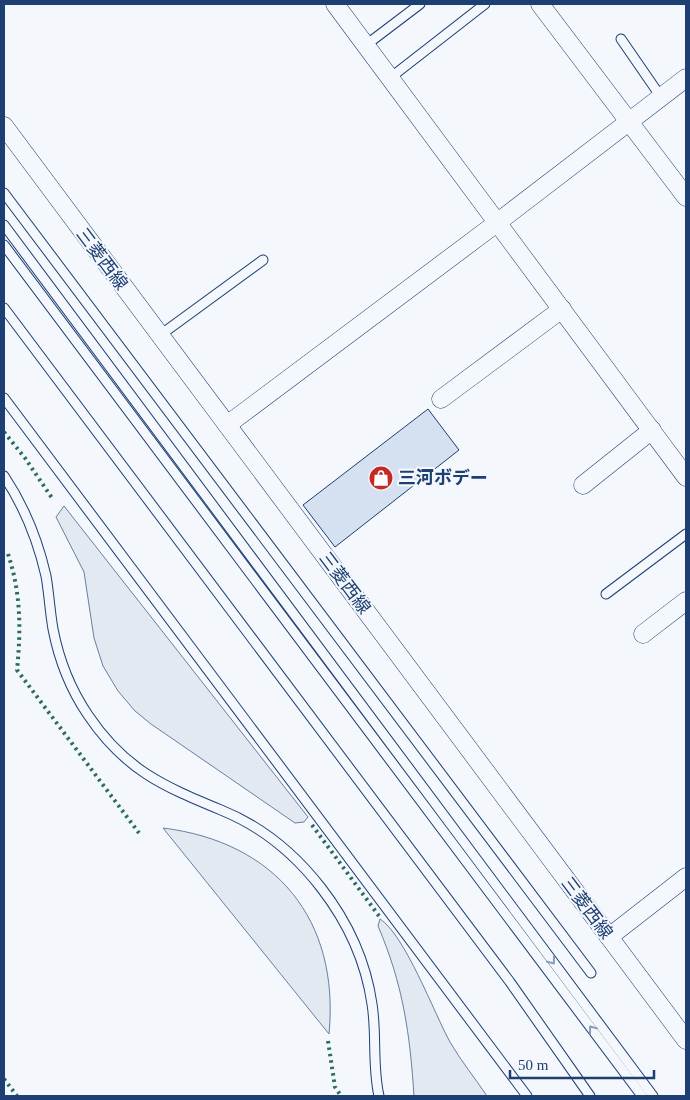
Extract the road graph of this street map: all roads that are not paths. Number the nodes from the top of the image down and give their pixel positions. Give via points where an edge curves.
1 (334, 4) edge
2 (420, 4) edge
3 (485, 4) edge
4 (540, 4) edge
5 (621, 39) dead end
6 (366, 45) junction
7 (390, 78) junction
8 (686, 78) edge
9 (661, 97) junction
10 (630, 122) junction
11 (4, 126) edge
12 (4, 193) edge
13 (686, 197) edge
14 (498, 222) junction
15 (4, 225) edge
16 (4, 245) edge
17 (262, 260) dead end
18 (4, 308) edge
19 (562, 309) junction
20 (159, 336) junction
21 (4, 398) edge
22 (441, 399) dead end
23 (227, 425) junction
24 (652, 430) junction
25 (685, 474) edge
26 (4, 476) edge
27 (583, 485) dead end
28 (686, 534) edge
29 (606, 594) dead end
30 (686, 601) edge
31 (643, 634) dead end
32 (686, 877) edge
33 (609, 937) junction
34 (591, 974) dead end
35 (686, 1040) edge
36 (379, 1096) edge
37 (526, 1096) edge
38 (590, 1096) edge
39 (642, 1096) edge
40 (653, 1096) edge

1 - 6 street
2 - 6 lane
3 - 7 lane
4 - 10 street
5 - 9 lane
6 - 7 street
7 - 14 street
8 - 9 street
9 - 10 street
10 - 13 street
10 - 14 street
11 - 20 street, 三菱西線
12 - 34 lane
14 - 19 street
14 - 23 street
15 -> 40 lane
39 -> 16 lane
17 - 20 lane
18 - 38 lane via 510,982
19 - 22 street
19 - 24 street
20 - 23 street, 三菱西線
21 - 37 lane
23 - 33 street, 三菱西線
24 - 25 street
24 - 27 street
26 - 36 lane via 38,547 47,582 55,640 67,675 96,727 128,760 158,782 238,817 268,836 308,872 340,915 358,956 372,1003 374,1072
28 - 29 lane
30 - 31 street
32 - 33 street
33 - 35 street, 三菱西線

